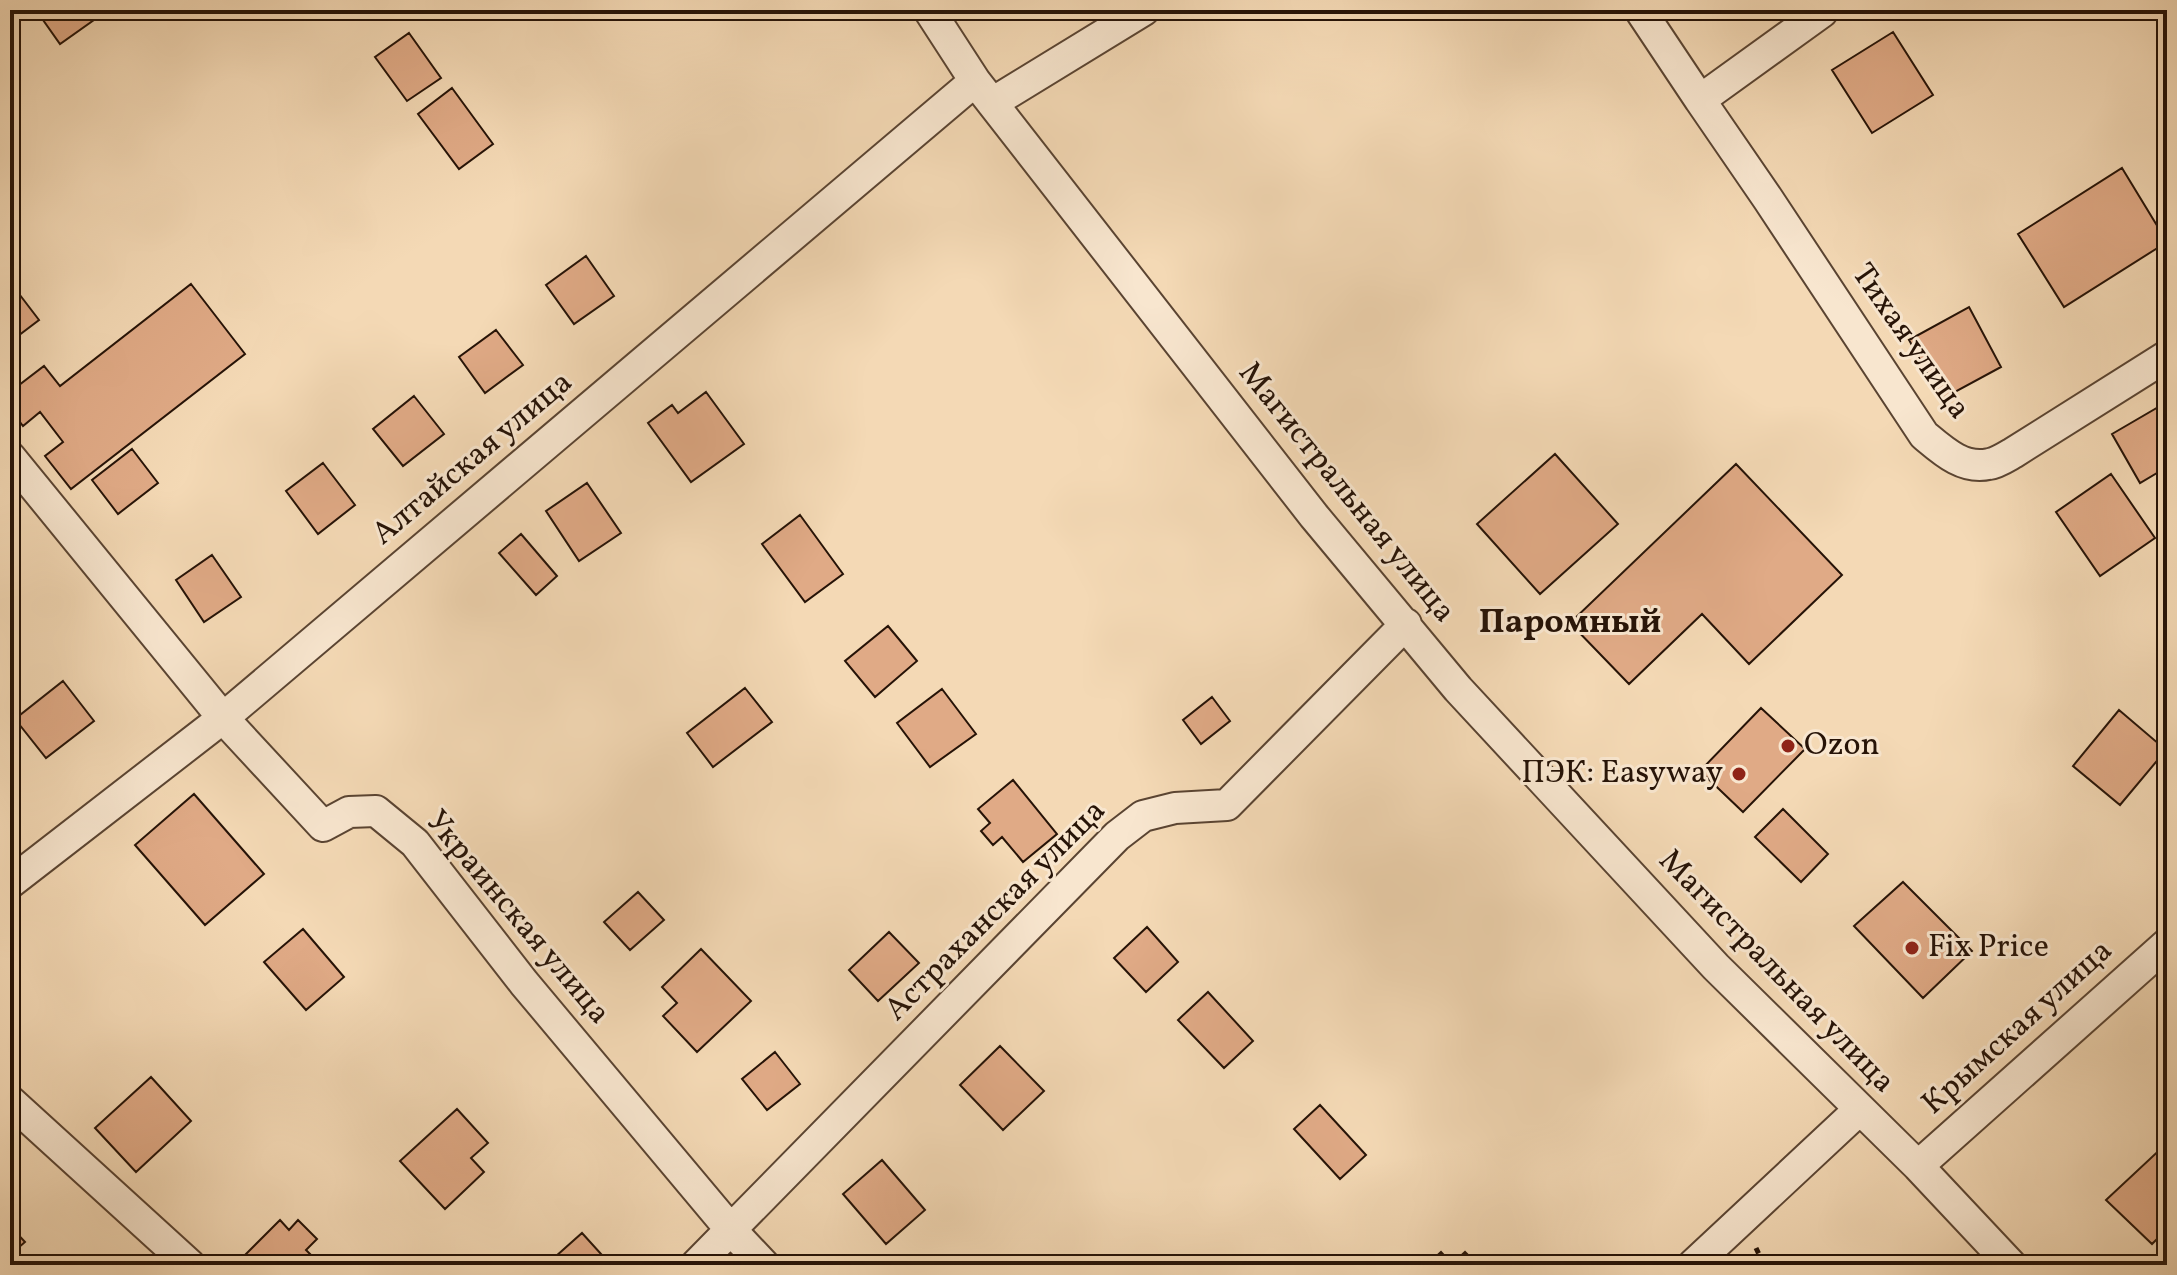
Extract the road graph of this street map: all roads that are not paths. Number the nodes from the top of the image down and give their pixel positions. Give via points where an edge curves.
1 (929, 10) edge
2 (1144, 10) edge
3 (1640, 10) edge
4 (1822, 12) dead end
5 (984, 92) junction
6 (1700, 100) junction
7 (2167, 356) edge
8 (10, 457) edge
9 (1406, 624) junction
10 (223, 718) junction
11 (10, 883) edge
12 (2167, 944) edge
13 (10, 1101) edge
14 (1860, 1109) junction
15 (1918, 1166) junction
16 (731, 1230) junction
17 (190, 1265) edge
18 (696, 1265) edge
19 (764, 1265) edge
20 (1693, 1265) edge
21 (2011, 1265) edge

1 - 5 street, Магистральная улица
2 - 5 street, Алтайская улица
3 - 6 street, Тихая улица
4 - 6 street
5 - 9 street, Магистральная улица via 1314,516
5 - 10 street, Алтайская улица
6 - 7 street, Тихая улица via 1924,435 1945,453 1966,463 1988,464
8 - 10 street, Украинская улица
9 - 14 street, Магистральная улица via 1458,689 1716,967
9 - 16 street, Астраханская улица via 1227,805 1143,816 1117,836
10 - 11 street, Алтайская улица
10 - 16 street, Украинская улица via 323,826 349,812 376,811 415,843 524,983
12 - 15 street, Крымская улица
13 - 17 street
14 - 15 street, Магистральная улица
14 - 20 street
15 - 21 street, Магистральная улица
16 - 18 street, Астраханская улица
16 - 19 street, Украинская улица

